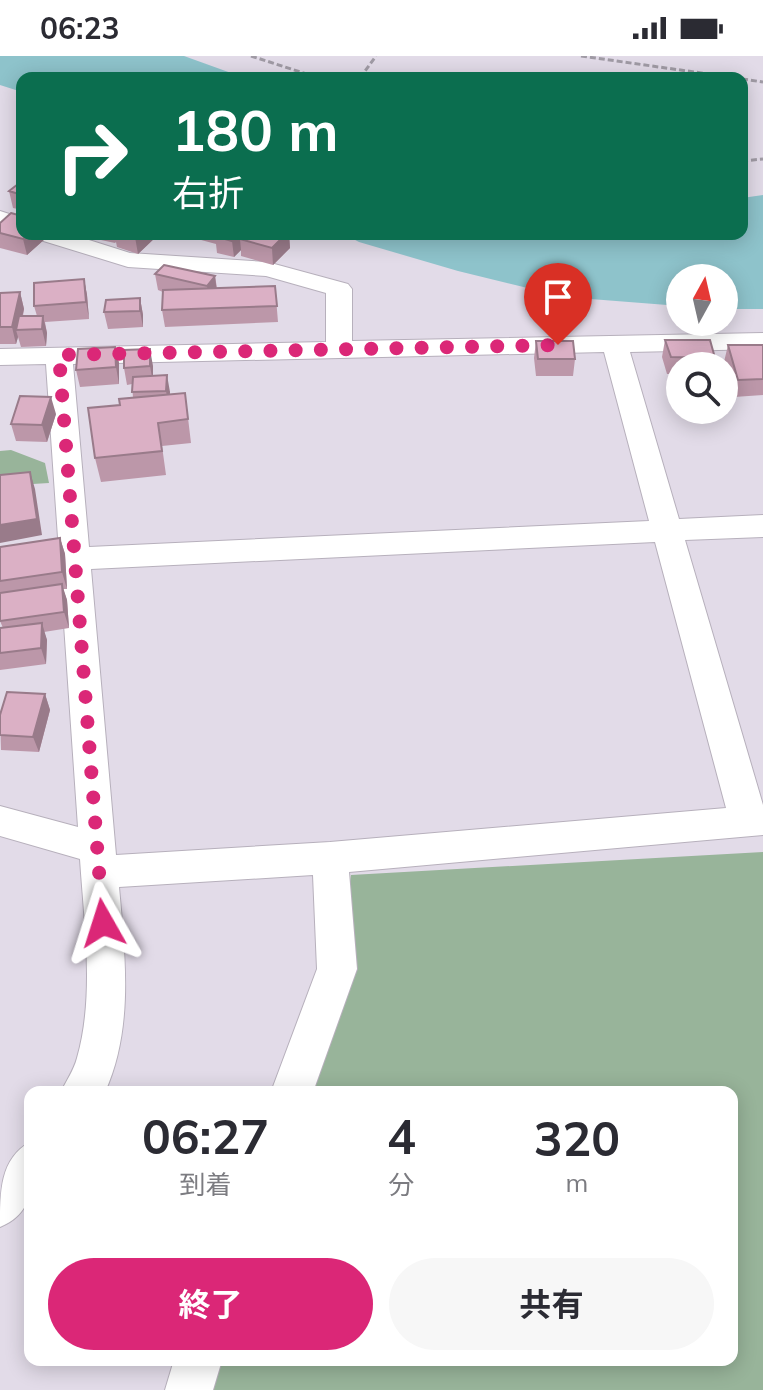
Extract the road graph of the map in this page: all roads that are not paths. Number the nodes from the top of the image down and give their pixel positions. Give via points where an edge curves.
1 (64, 240) edge
2 (763, 341) edge
3 (615, 344) junction
4 (339, 350) junction
5 (59, 355) junction
6 (0, 357) edge
7 (763, 526) edge
8 (666, 529) junction
9 (76, 559) junction
10 (0, 821) edge
11 (755, 821) edge
12 (330, 858) junction
13 (96, 860) junction
14 (86, 1086) edge
15 (294, 1086) edge
16 (24, 1172) edge
17 (0, 1205) edge
18 (196, 1366) edge
19 (189, 1390) edge

1 - 4 street via 128,260 267,269 339,289
2 - 3 street
3 - 4 street
3 - 8 street
4 - 5 street
5 - 6 street
5 - 9 street
7 - 8 street
8 - 9 street
8 - 11 street
9 - 13 street
10 - 13 street
11 - 12 street
12 - 13 street
12 - 15 street via 337,969
13 - 14 street via 105,949 103,1027 94,1075
16 - 17 street
18 - 19 street

